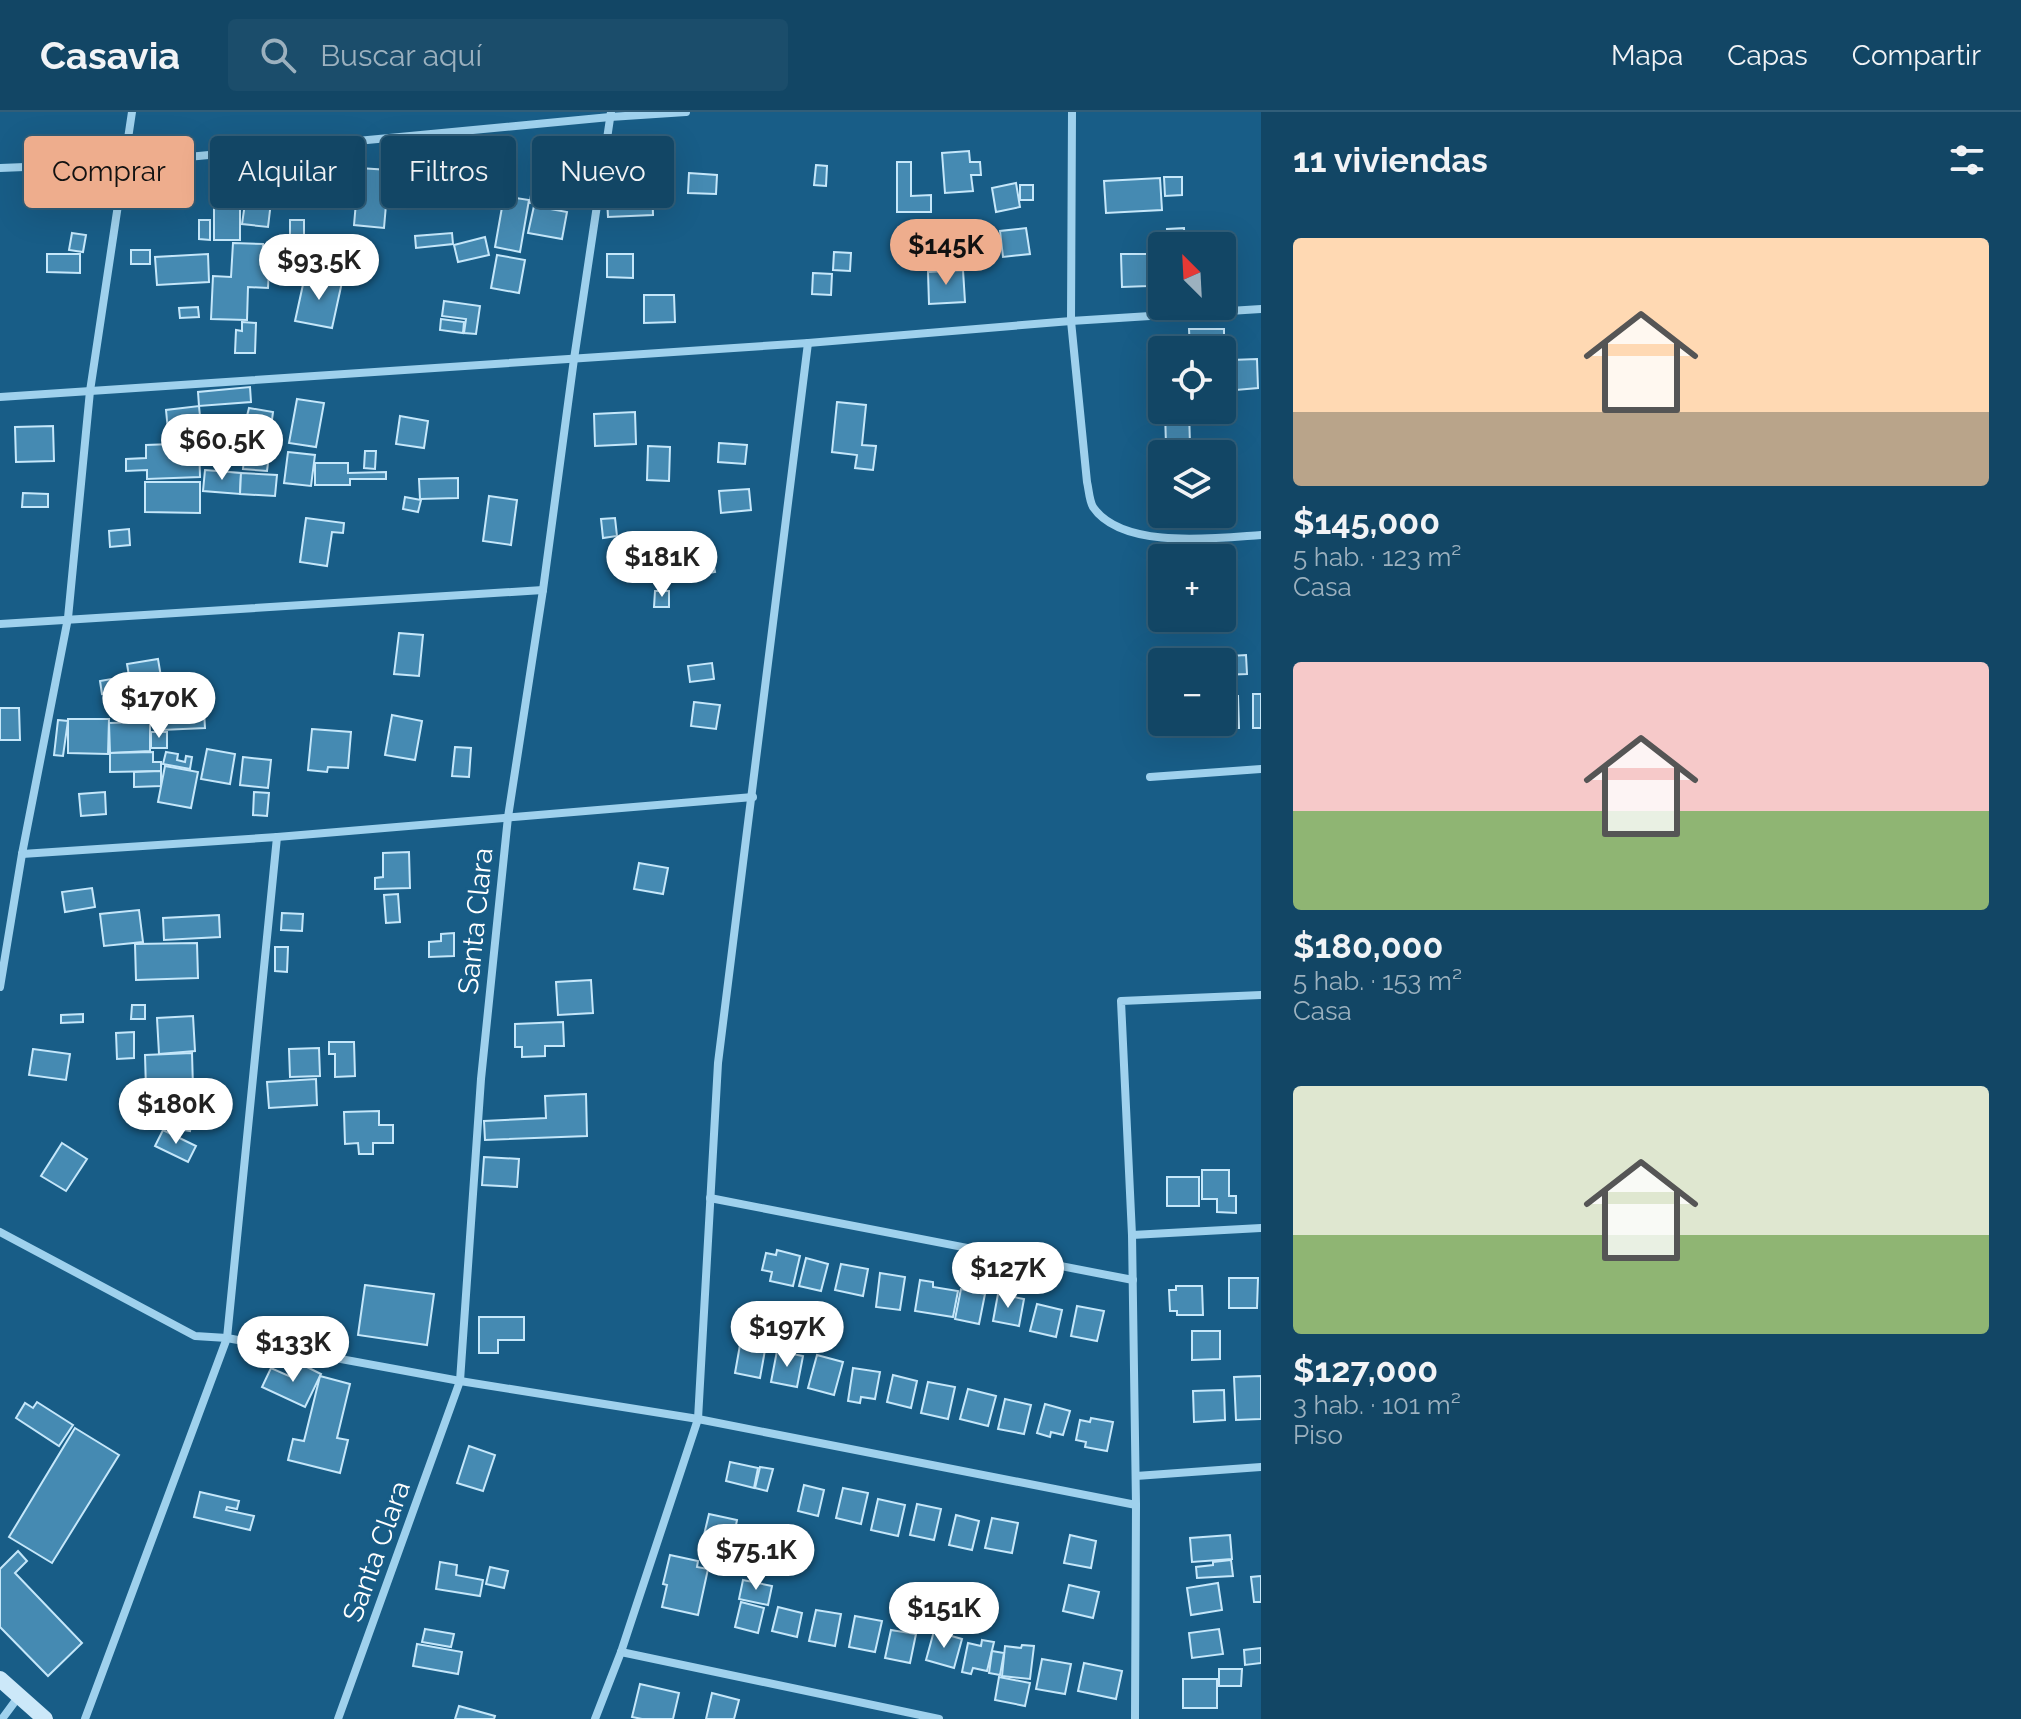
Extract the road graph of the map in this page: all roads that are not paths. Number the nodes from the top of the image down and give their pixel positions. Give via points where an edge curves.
1 (132, 112) edge
2 (686, 112) edge
3 (1072, 112) edge
4 (610, 115) edge
5 (129, 136) edge
6 (194, 156) edge
7 (24, 167) edge
8 (0, 168) edge
9 (118, 208) edge
10 (1261, 309) edge
11 (1071, 321) junction
12 (808, 343) junction
13 (574, 359) junction
14 (90, 391) junction
15 (0, 397) edge
16 (1261, 535) edge
17 (543, 590) junction
18 (68, 618) junction
19 (0, 624) edge
20 (1261, 769) edge
21 (1150, 777) dead end
22 (753, 797) junction
23 (508, 817) junction
24 (277, 837) junction
25 (22, 854) junction
26 (0, 987) edge
27 (1261, 995) edge
28 (710, 1198) junction
29 (1261, 1228) edge
30 (0, 1232) edge
31 (1132, 1235) junction
32 (1133, 1280) junction
33 (227, 1338) junction
34 (460, 1381) junction
35 (698, 1419) junction
36 (1261, 1467) edge
37 (1136, 1476) junction
38 (1136, 1505) junction
39 (621, 1652) junction
40 (0, 1679) edge
41 (19, 1696) junction
42 (2, 1719) edge
43 (45, 1719) edge
44 (85, 1719) edge
45 (338, 1719) edge
46 (595, 1719) edge
47 (939, 1719) edge
48 (1135, 1719) edge

1 - 5 street
2 - 4 street
3 - 11 street
4 - 6 street
4 - 13 street, Santa Clara
7 - 8 street
9 - 14 street
10 - 11 street
11 - 12 street
11 - 16 street via 1091,505 1105,520 1131,532 1184,540
12 - 13 street
12 - 22 street
13 - 14 street
13 - 17 street, Santa Clara
14 - 15 street
14 - 18 street
17 - 18 street
17 - 23 street, Santa Clara
18 - 19 street
18 - 25 street
20 - 21 street
22 - 23 street
22 - 28 street via 718,1063
23 - 24 street
23 - 34 street, Santa Clara via 481,1079
24 - 25 street
24 - 33 street
25 - 26 street
27 - 31 street via 1121,1001
28 - 32 street
28 - 35 street
29 - 31 street
30 - 33 street via 195,1336
31 - 32 street
32 - 37 street
33 - 34 street
33 - 44 street
34 - 35 street
34 - 45 street, Santa Clara
35 - 38 street
35 - 39 street
36 - 37 street
37 - 38 street
38 - 48 street
39 - 46 street
39 - 47 street
40 - 41 main road
41 - 42 street
41 - 43 main road

